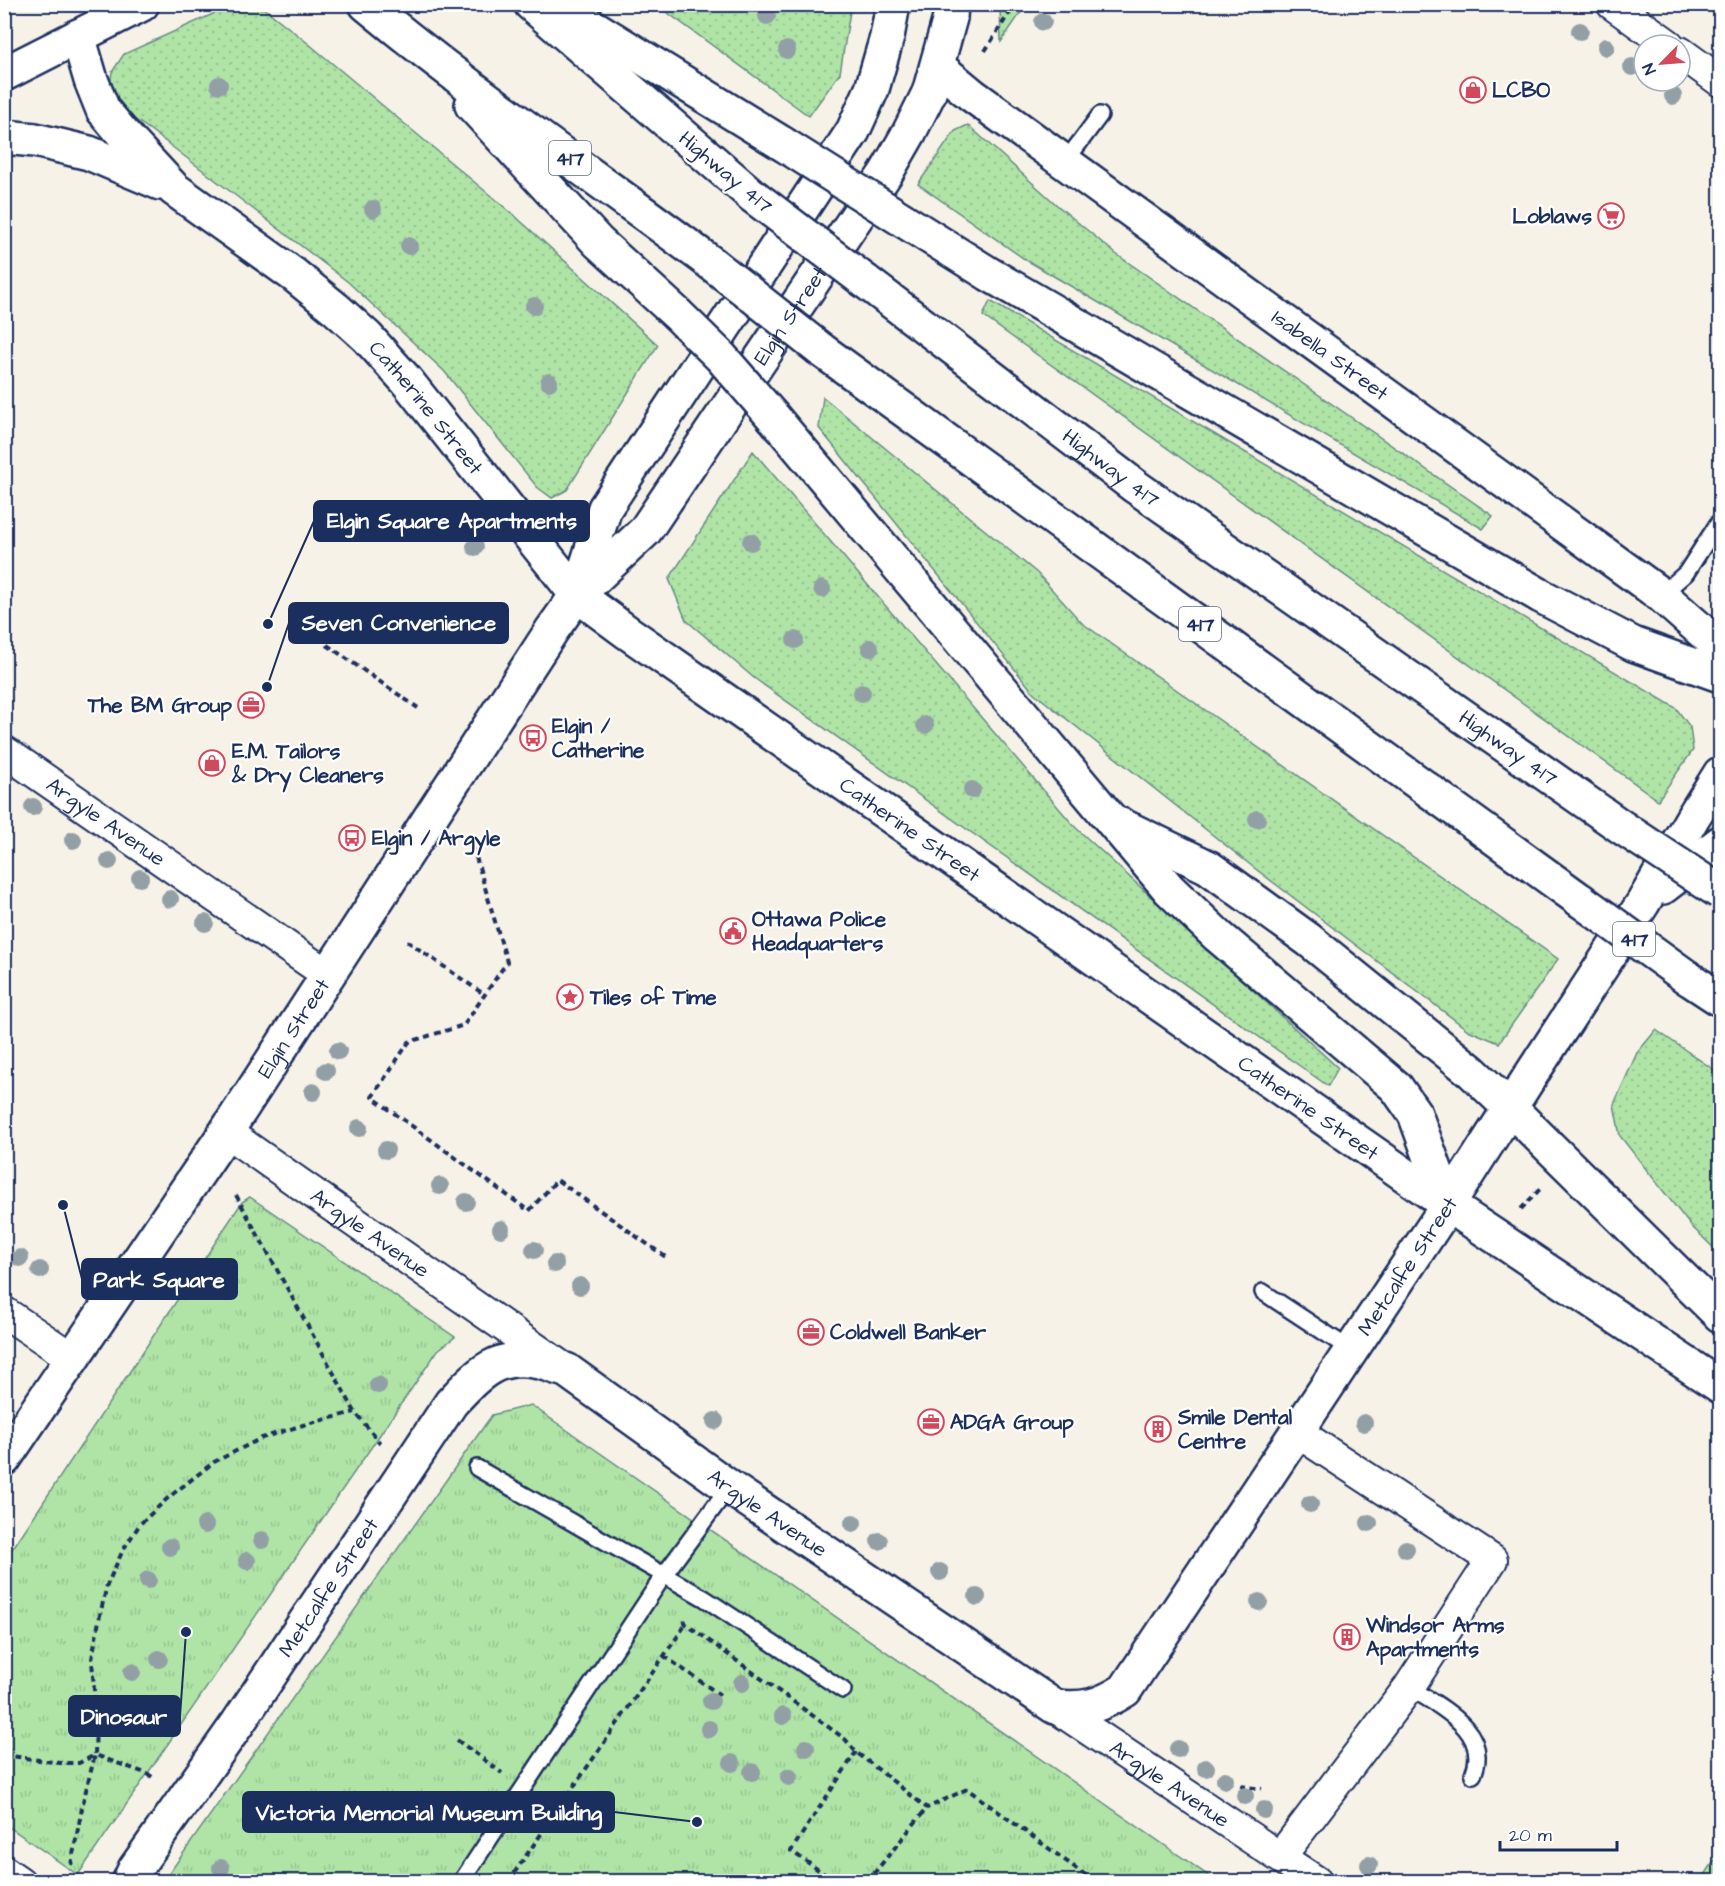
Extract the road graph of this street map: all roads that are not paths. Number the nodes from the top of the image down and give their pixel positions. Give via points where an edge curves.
1 (142, 4) edge
2 (531, 4) edge
3 (556, 4) edge
4 (893, 4) edge
5 (951, 4) edge
6 (1612, 4) edge
7 (366, 5) edge
8 (1653, 33) edge
9 (78, 36) junction
10 (427, 55) junction
11 (1692, 61) edge
12 (937, 66) junction
13 (4, 74) edge
14 (1720, 81) edge
15 (1100, 115) dead end
16 (4, 137) edge
17 (1065, 162) junction
18 (174, 189) junction
19 (1719, 522) edge
20 (577, 595) junction
21 (1661, 595) junction
22 (1720, 647) edge
23 (1720, 675) edge
24 (4, 751) edge
25 (1720, 774) edge
26 (1114, 822) junction
27 (1720, 843) edge
28 (1720, 892) edge
29 (1643, 903) junction
30 (328, 975) junction
31 (1720, 999) edge
32 (1510, 1108) junction
33 (226, 1132) junction
34 (1448, 1206) junction
35 (1263, 1292) dead end
36 (4, 1312) edge
37 (1720, 1316) edge
38 (1351, 1350) junction
39 (72, 1358) junction
40 (566, 1370) junction
41 (1720, 1386) edge
42 (1297, 1432) junction
43 (4, 1459) edge
44 (477, 1468) dead end
45 (729, 1487) junction
46 (664, 1575) junction
47 (1409, 1687) junction
48 (843, 1690) dead end
49 (1055, 1707) junction
50 (1473, 1775) dead end
51 (1281, 1856) junction
52 (4, 1871) edge
53 (20, 1881) edge
54 (129, 1881) edge
55 (461, 1881) edge
56 (1317, 1881) edge

1 - 9 main road
2 - 28 main road, Highway 417, bridge via 753,196 1136,487
3 - 23 main road, bridge via 989,274 1541,596 1633,644
4 - 20 main road, Elgin Street via 872,89 853,131 605,508
5 - 12 main road, Elgin Street
6 - 8 street
7 - 10 main road, 417
9 - 13 main road
9 - 18 main road via 103,110
10 - 26 main road, bridge via 598,242 721,357
10 - 31 main road, 417, bridge via 617,192 820,349
11 - 14 street
12 - 17 main road, Isabella Street
12 - 20 main road, Elgin Street via 929,93 886,173 645,531
15 - 17 lane
16 - 18 main road via 89,153
17 - 21 main road, Isabella Street
18 - 20 main road, Catherine Street via 294,275 367,337 406,380
19 - 21 lane via 1686,573
20 - 30 main road, Elgin Street
20 - 34 main road, Catherine Street
21 - 22 main road, Isabella Street
24 - 30 street, Argyle Avenue
25 - 29 main road, Metcalfe Street
26 - 32 main road via 1208,867 1309,940 1471,1071
26 - 34 main road via 1169,889 1218,936 1396,1087 1415,1114
27 - 29 main road
29 - 32 main road, Metcalfe Street
30 - 33 main road, Elgin Street
32 - 34 main road, Metcalfe Street
32 - 37 main road
33 - 39 main road, Elgin Street
33 - 40 street, Argyle Avenue
34 - 38 main road, Metcalfe Street
34 - 41 main road, Catherine Street
35 - 38 lane
36 - 39 street
38 - 42 main road, Metcalfe Street
39 - 43 main road, Elgin Street
40 - 45 main road, Argyle Avenue
40 - 54 main road, Metcalfe Street via 522,1360 491,1365 451,1403
42 - 47 street via 1492,1560
42 - 49 main road, Metcalfe Street via 1125,1690 1086,1708
44 - 46 lane
45 - 46 lane
45 - 49 main road, Argyle Avenue
46 - 48 lane
46 - 55 lane
47 - 50 lane via 1470,1731 1478,1752
47 - 51 street
49 - 51 street, Argyle Avenue
51 - 56 street, Argyle Avenue
52 - 53 street

